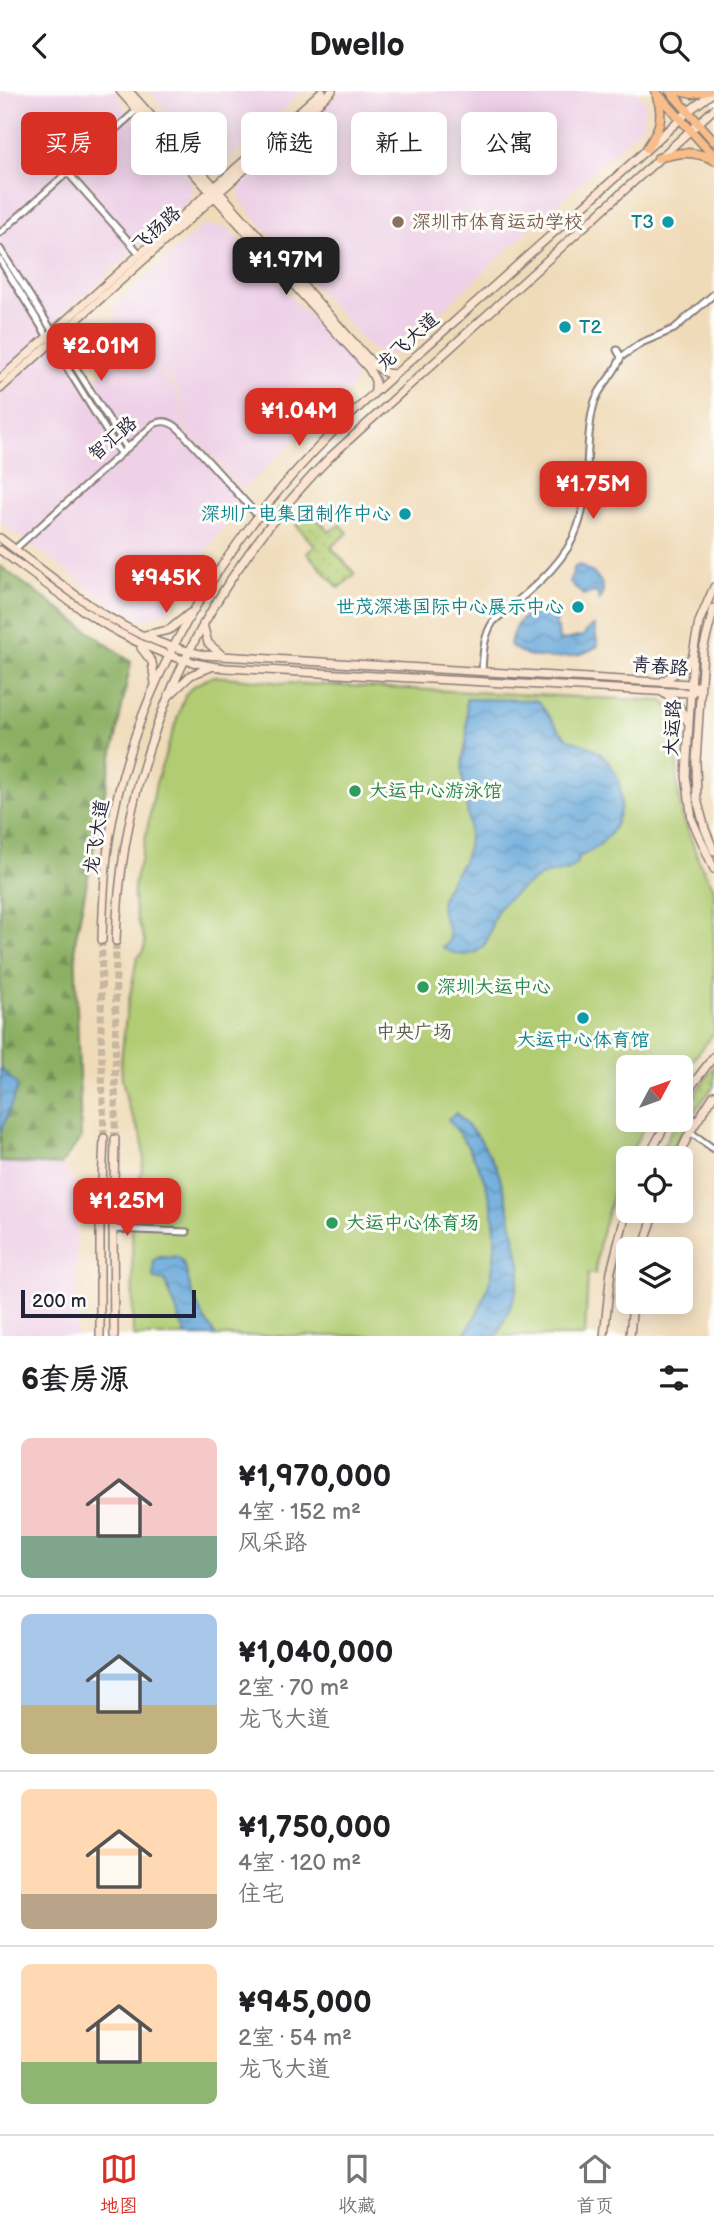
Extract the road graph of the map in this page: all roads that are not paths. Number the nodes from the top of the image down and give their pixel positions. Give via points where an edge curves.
1 (120, 91) edge
2 (129, 91) edge
3 (322, 91) edge
4 (332, 91) edge
5 (655, 91) edge
6 (670, 91) edge
7 (679, 91) edge
8 (708, 91) edge
9 (714, 92) edge
10 (714, 109) edge
11 (137, 110) junction
12 (688, 111) junction
13 (680, 119) junction
14 (698, 123) junction
15 (117, 128) edge
16 (691, 130) junction
17 (714, 141) edge
18 (647, 148) junction
19 (658, 158) junction
20 (714, 158) edge
21 (66, 175) edge
22 (70, 175) edge
23 (216, 192) junction
24 (0, 233) edge
25 (0, 249) edge
26 (141, 254) junction
27 (0, 260) edge
28 (714, 294) edge
29 (53, 338) junction
30 (617, 350) dead end
31 (621, 357) junction
32 (396, 374) junction
33 (0, 379) edge
34 (0, 389) edge
35 (374, 393) junction
36 (127, 448) junction
37 (120, 453) junction
38 (259, 517) junction
39 (0, 538) edge
40 (15, 549) junction
41 (0, 550) edge
42 (714, 587) edge
43 (195, 607) junction
44 (714, 608) edge
45 (203, 622) junction
46 (142, 635) junction
47 (136, 643) junction
48 (173, 647) junction
49 (189, 651) junction
50 (693, 654) junction
51 (169, 656) junction
52 (227, 658) junction
53 (183, 661) junction
54 (215, 666) junction
55 (482, 672) junction
56 (661, 682) junction
57 (690, 684) junction
58 (155, 687) junction
59 (700, 688) junction
60 (660, 691) junction
61 (690, 693) junction
62 (167, 698) junction
63 (688, 726) junction
64 (714, 851) edge
65 (714, 869) edge
66 (102, 940) tunnel mouth
67 (117, 941) tunnel mouth
68 (714, 1056) edge
69 (693, 1084) edge
70 (714, 1094) edge
71 (693, 1127) edge
72 (690, 1132) joint
73 (104, 1138) tunnel mouth
74 (116, 1139) tunnel mouth
75 (683, 1146) edge
76 (714, 1149) edge
77 (623, 1223) edge
78 (113, 1229) junction
79 (187, 1232) dead end
80 (632, 1314) edge
81 (100, 1336) edge
82 (114, 1336) edge
83 (604, 1336) edge
84 (630, 1336) edge

1 - 11 street
2 - 23 street
3 - 23 street, 飞扬路
4 - 23 street, 飞扬路
5 - 13 main road
5 - 18 main road via 661,120
6 - 12 main road
7 - 8 main road
9 - 12 street, 龙飞大道
10 - 14 street, 龙飞大道
11 - 15 street
11 - 23 street
12 - 13 street, 龙飞大道
12 - 14 main road
13 - 16 main road
13 - 18 street, 龙飞大道
14 - 16 street, 龙飞大道
14 - 17 main road
16 - 19 street, 龙飞大道
16 - 20 main road
18 - 32 street, 龙飞大道
19 - 20 main road via 694,152
19 - 45 street, 龙飞大道 via 329,457 274,522
21 - 24 street
22 - 26 street
23 - 26 street, 飞扬路
23 - 29 street, 飞扬路
23 - 32 street via 374,365
23 - 35 street via 369,369 375,380
25 - 29 street
26 - 29 street, 飞扬路
27 - 29 street
28 - 31 street via 674,329 641,342
29 - 33 street, 飞扬路
29 - 34 street, 飞扬路
29 - 36 street
29 - 37 street
30 - 31 street
31 - 55 street via 602,384 592,410 582,510 572,541 550,570 493,622 484,644
32 - 35 street, 龙飞大道
35 - 38 street, 龙飞大道 via 316,450
36 - 37 street, 智汇路
36 - 38 street, 智汇路 via 154,424 172,423
37 - 40 street, 智汇路
38 - 43 street, 龙飞大道
39 - 40 street, 青春路
40 - 46 street, 青春路 via 93,607
41 - 47 street, 青春路
42 - 50 street, 大运路 via 699,622
43 - 46 street via 169,630
43 - 48 street, 龙飞大道
44 - 59 street, 大运路 via 705,636
45 - 49 street, 龙飞大道
45 - 52 street via 208,643
46 - 48 street, 青春路
47 - 51 street, 青春路
47 - 58 street via 152,662
48 - 49 street, 青春路
48 - 51 street, 龙飞大道
49 - 52 street, 青春路
49 - 53 street, 龙飞大道
50 - 56 street via 679,671
50 - 57 street, 大运路
51 - 53 street, 青春路
51 - 58 street, 龙飞大道
52 - 55 street, 青春路
53 - 54 street, 青春路
53 - 62 street, 龙飞大道
54 - 60 street, 青春路
54 - 62 street via 191,675
55 - 56 street, 青春路
56 - 57 street, 青春路
57 - 59 street, 青春路
57 - 61 street, 大运路
58 - 66 street, 龙飞大道 via 115,811 106,865
59 - 61 street, 青春路
59 - 64 street, 大运路 via 697,791
60 - 61 street, 青春路
60 - 63 street via 681,708
61 - 63 street, 大运路
62 - 67 street, 龙飞大道 via 125,844
63 - 65 street, 大运路 via 689,807
68 - 69 street
70 - 71 street
72 - 75 street
72 - 76 street
73 - 81 street
74 - 78 street
77 - 83 street via 611,1271
78 - 79 street
78 - 82 street
80 - 84 street

